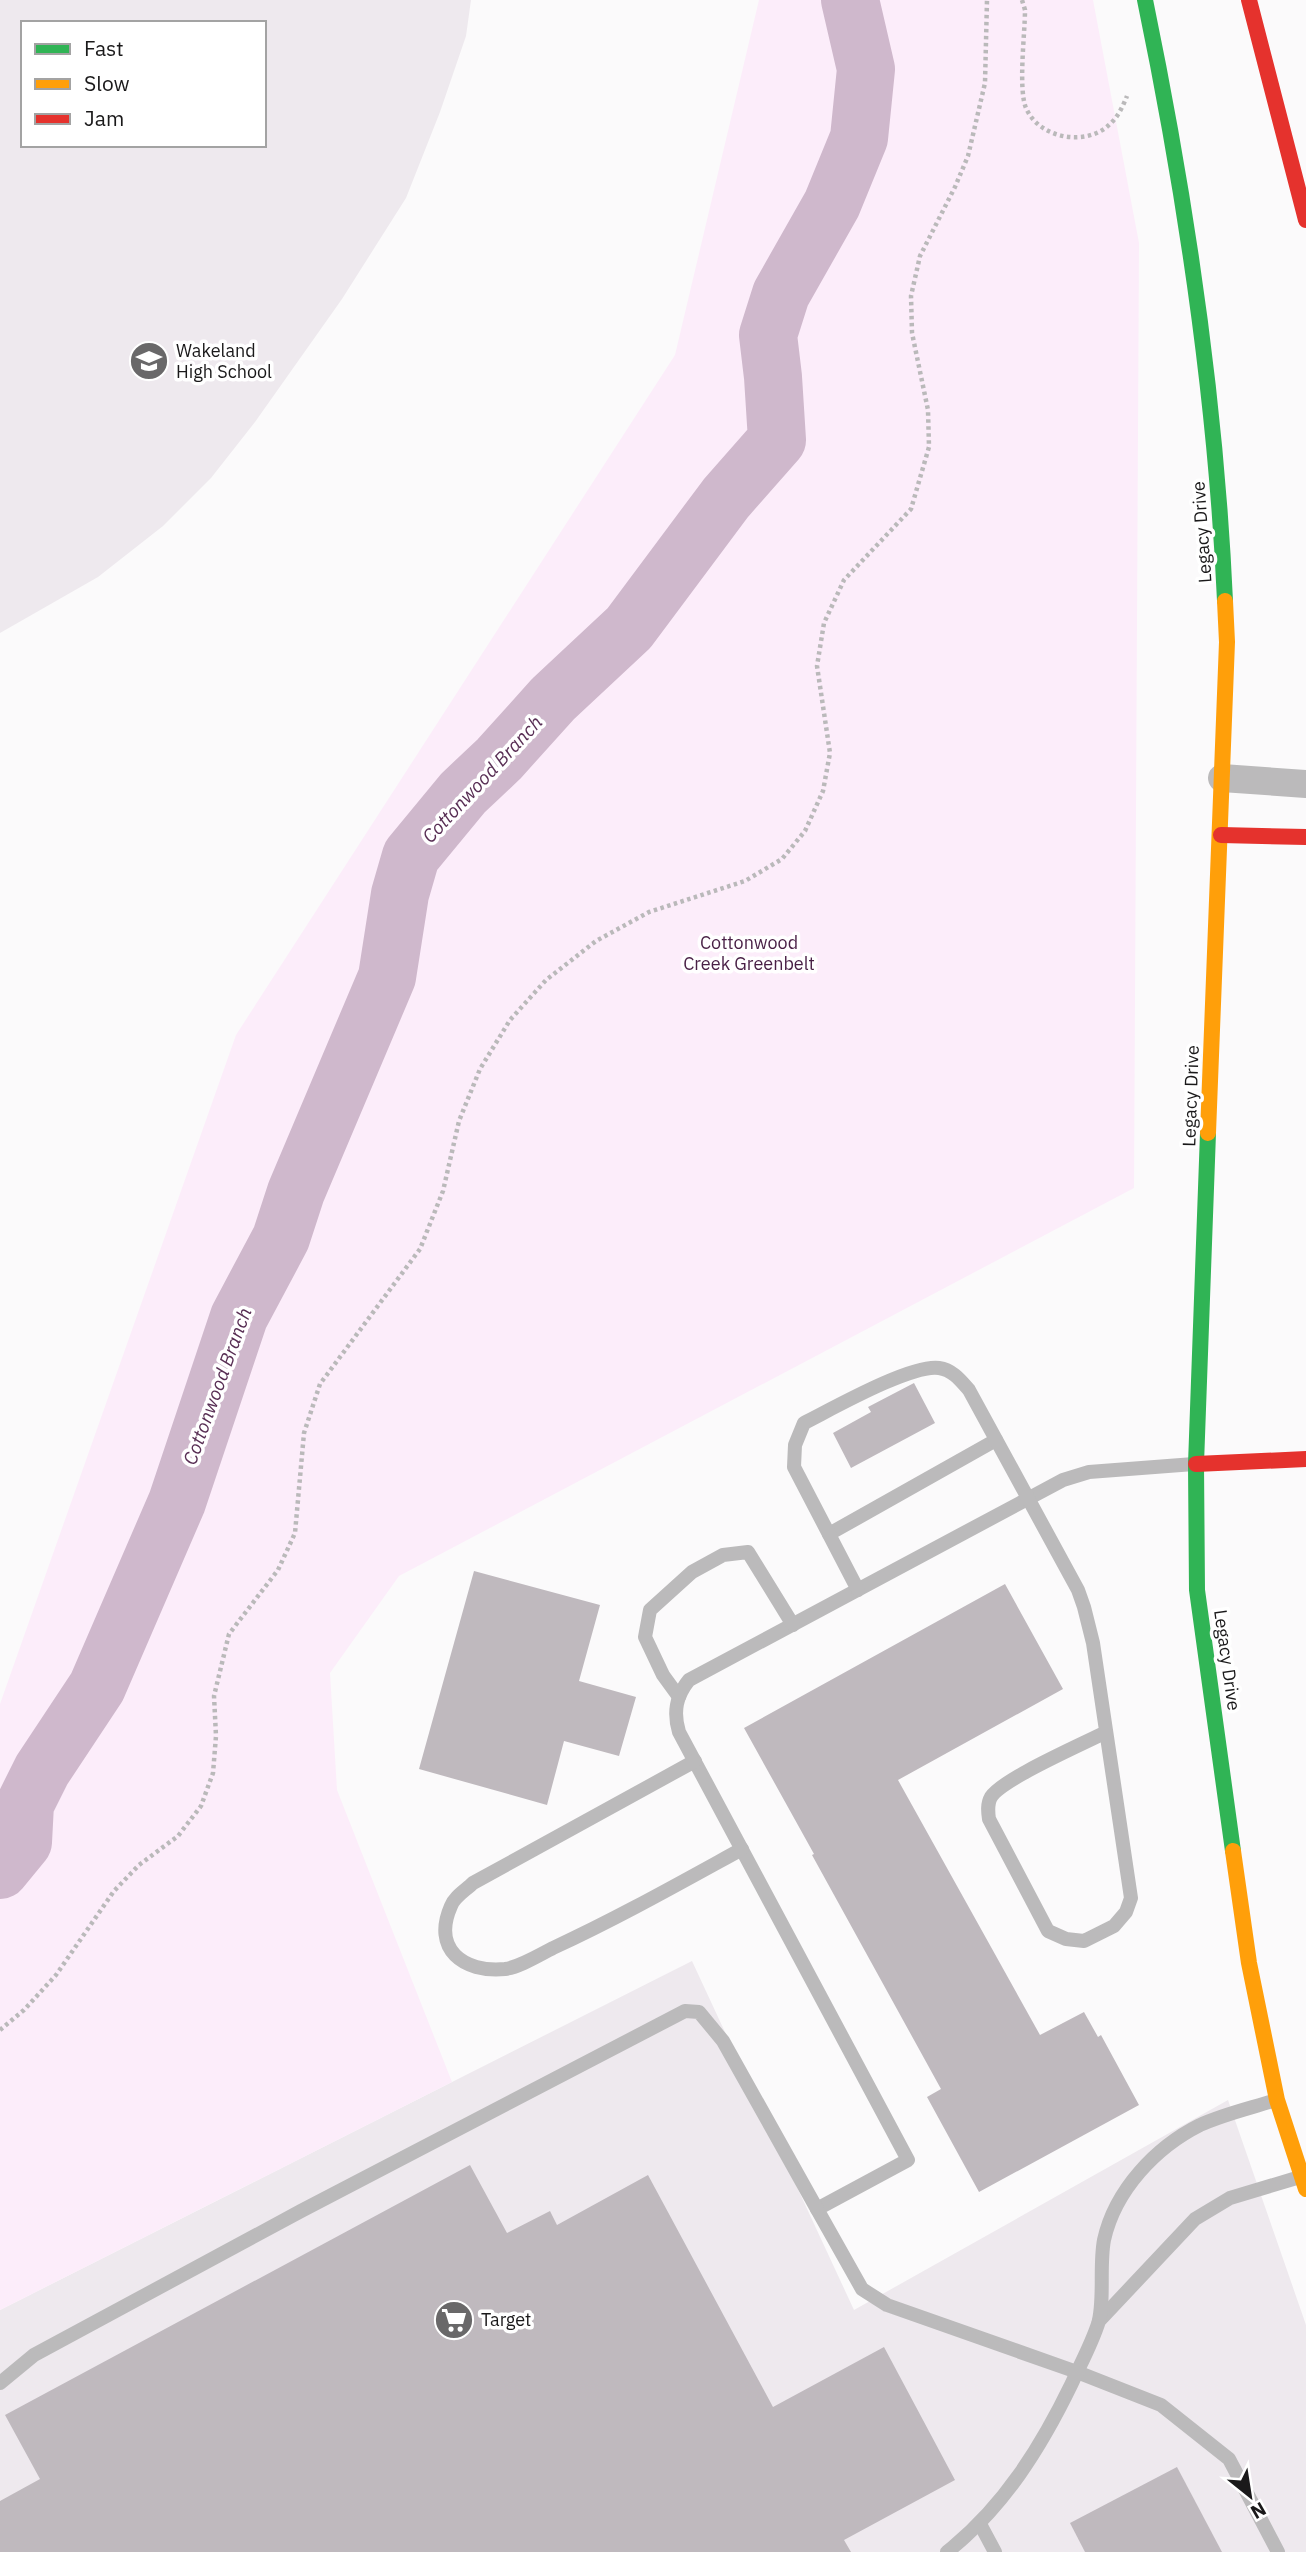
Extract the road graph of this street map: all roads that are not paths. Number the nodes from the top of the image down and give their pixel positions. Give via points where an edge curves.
1 (1145, 0) edge
2 (1249, 0) edge
3 (1306, 220) edge
4 (1222, 778) junction
5 (1306, 784) edge
6 (1221, 835) junction
7 (1306, 837) edge
8 (996, 1440) junction
9 (1306, 1459) edge
10 (1196, 1464) junction
11 (1028, 1499) junction
12 (829, 1534) junction
13 (858, 1590) junction
14 (793, 1625) junction
15 (678, 1697) junction
16 (1106, 1732) junction
17 (695, 1761) junction
18 (742, 1849) junction
19 (1297, 2096) dead end
20 (1278, 2100) junction
21 (1304, 2181) edge
22 (817, 2209) junction
23 (1099, 2321) junction
24 (1077, 2372) junction
25 (0, 2383) edge
26 (980, 2524) junction
27 (947, 2552) edge
28 (995, 2552) edge
29 (1278, 2552) edge

1 - 4 main road, Legacy Drive via 1203,331 1215,448 1227,642
2 - 3 main road
4 - 5 street
4 - 6 main road, Legacy Drive
6 - 7 main road
6 - 10 main road, Legacy Drive
8 - 11 lane
8 - 12 lane
8 - 12 lane via 969,1390 956,1375 939,1368 912,1372 803,1423 794,1467
9 - 10 main road
10 - 11 lane via 1089,1472
10 - 20 main road, Legacy Drive via 1197,1590 1250,1963
11 - 13 lane
11 - 16 lane via 1084,1607
12 - 13 lane
13 - 14 lane
14 - 15 lane via 689,1681
14 - 15 lane via 748,1552 723,1555 692,1572 650,1610 645,1637
15 - 17 lane via 675,1719
16 - 16 lane via 1130,1898 1114,1926 1084,1941 1066,1939 1048,1931 987,1809 991,1796 1007,1783
17 - 18 lane
17 - 18 lane via 473,1883 451,1903 445,1926 448,1946 458,1960 480,1969 508,1969 606,1924
18 - 22 lane via 908,2160
19 - 20 main road
20 - 21 main road, Legacy Drive
20 - 23 lane via 1202,2124 1145,2165 1109,2222 1101,2264
21 - 23 lane via 1230,2198 1195,2219
22 - 24 lane via 862,2288 887,2305
22 - 25 lane via 723,2041 699,2012 685,2011 46,2348
23 - 24 lane
24 - 26 lane via 1039,2446
24 - 29 lane via 1161,2405 1229,2459
26 - 27 lane
26 - 28 lane

